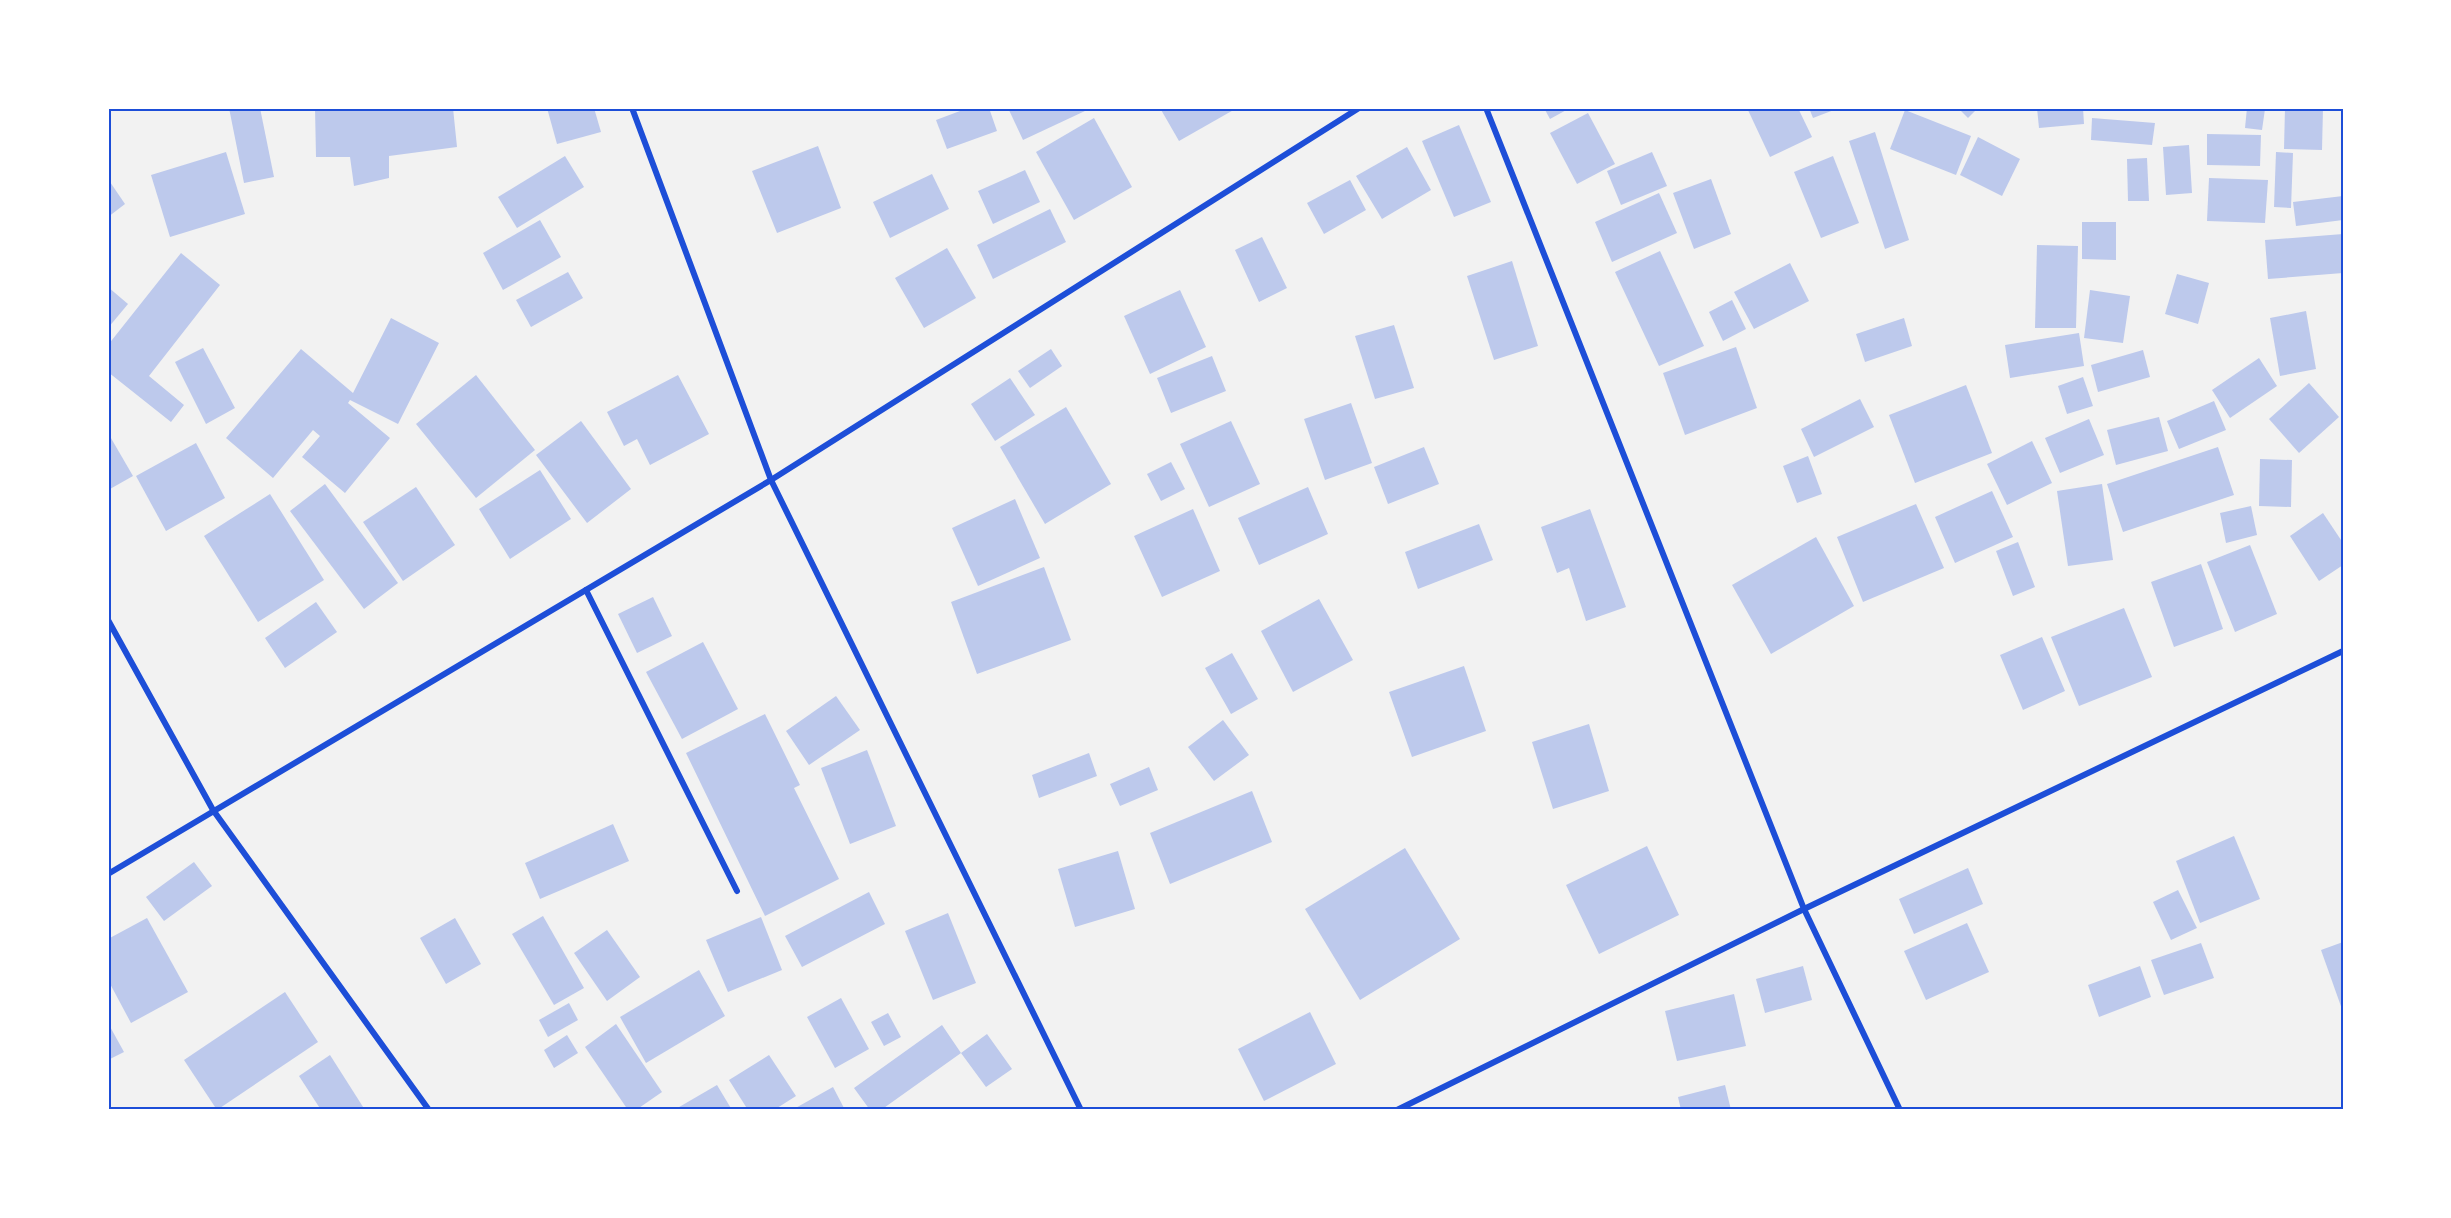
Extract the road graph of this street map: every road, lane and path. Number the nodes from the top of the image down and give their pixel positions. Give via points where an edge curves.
1 (632, 108) edge
2 (1359, 108) edge
3 (1486, 108) edge
4 (771, 480) junction
5 (586, 590) junction
6 (108, 620) edge
7 (2343, 651) edge
8 (213, 810) junction
9 (108, 874) edge
10 (737, 891) dead end
11 (1804, 909) junction
12 (429, 1110) edge
13 (1081, 1110) edge
14 (1396, 1110) edge
15 (1900, 1110) edge

1 - 4 street
2 - 4 street
3 - 11 street
4 - 5 street
4 - 13 street
5 - 8 street
5 - 10 street
6 - 8 street
7 - 11 street
8 - 9 street
8 - 12 street
11 - 14 street
11 - 15 street

